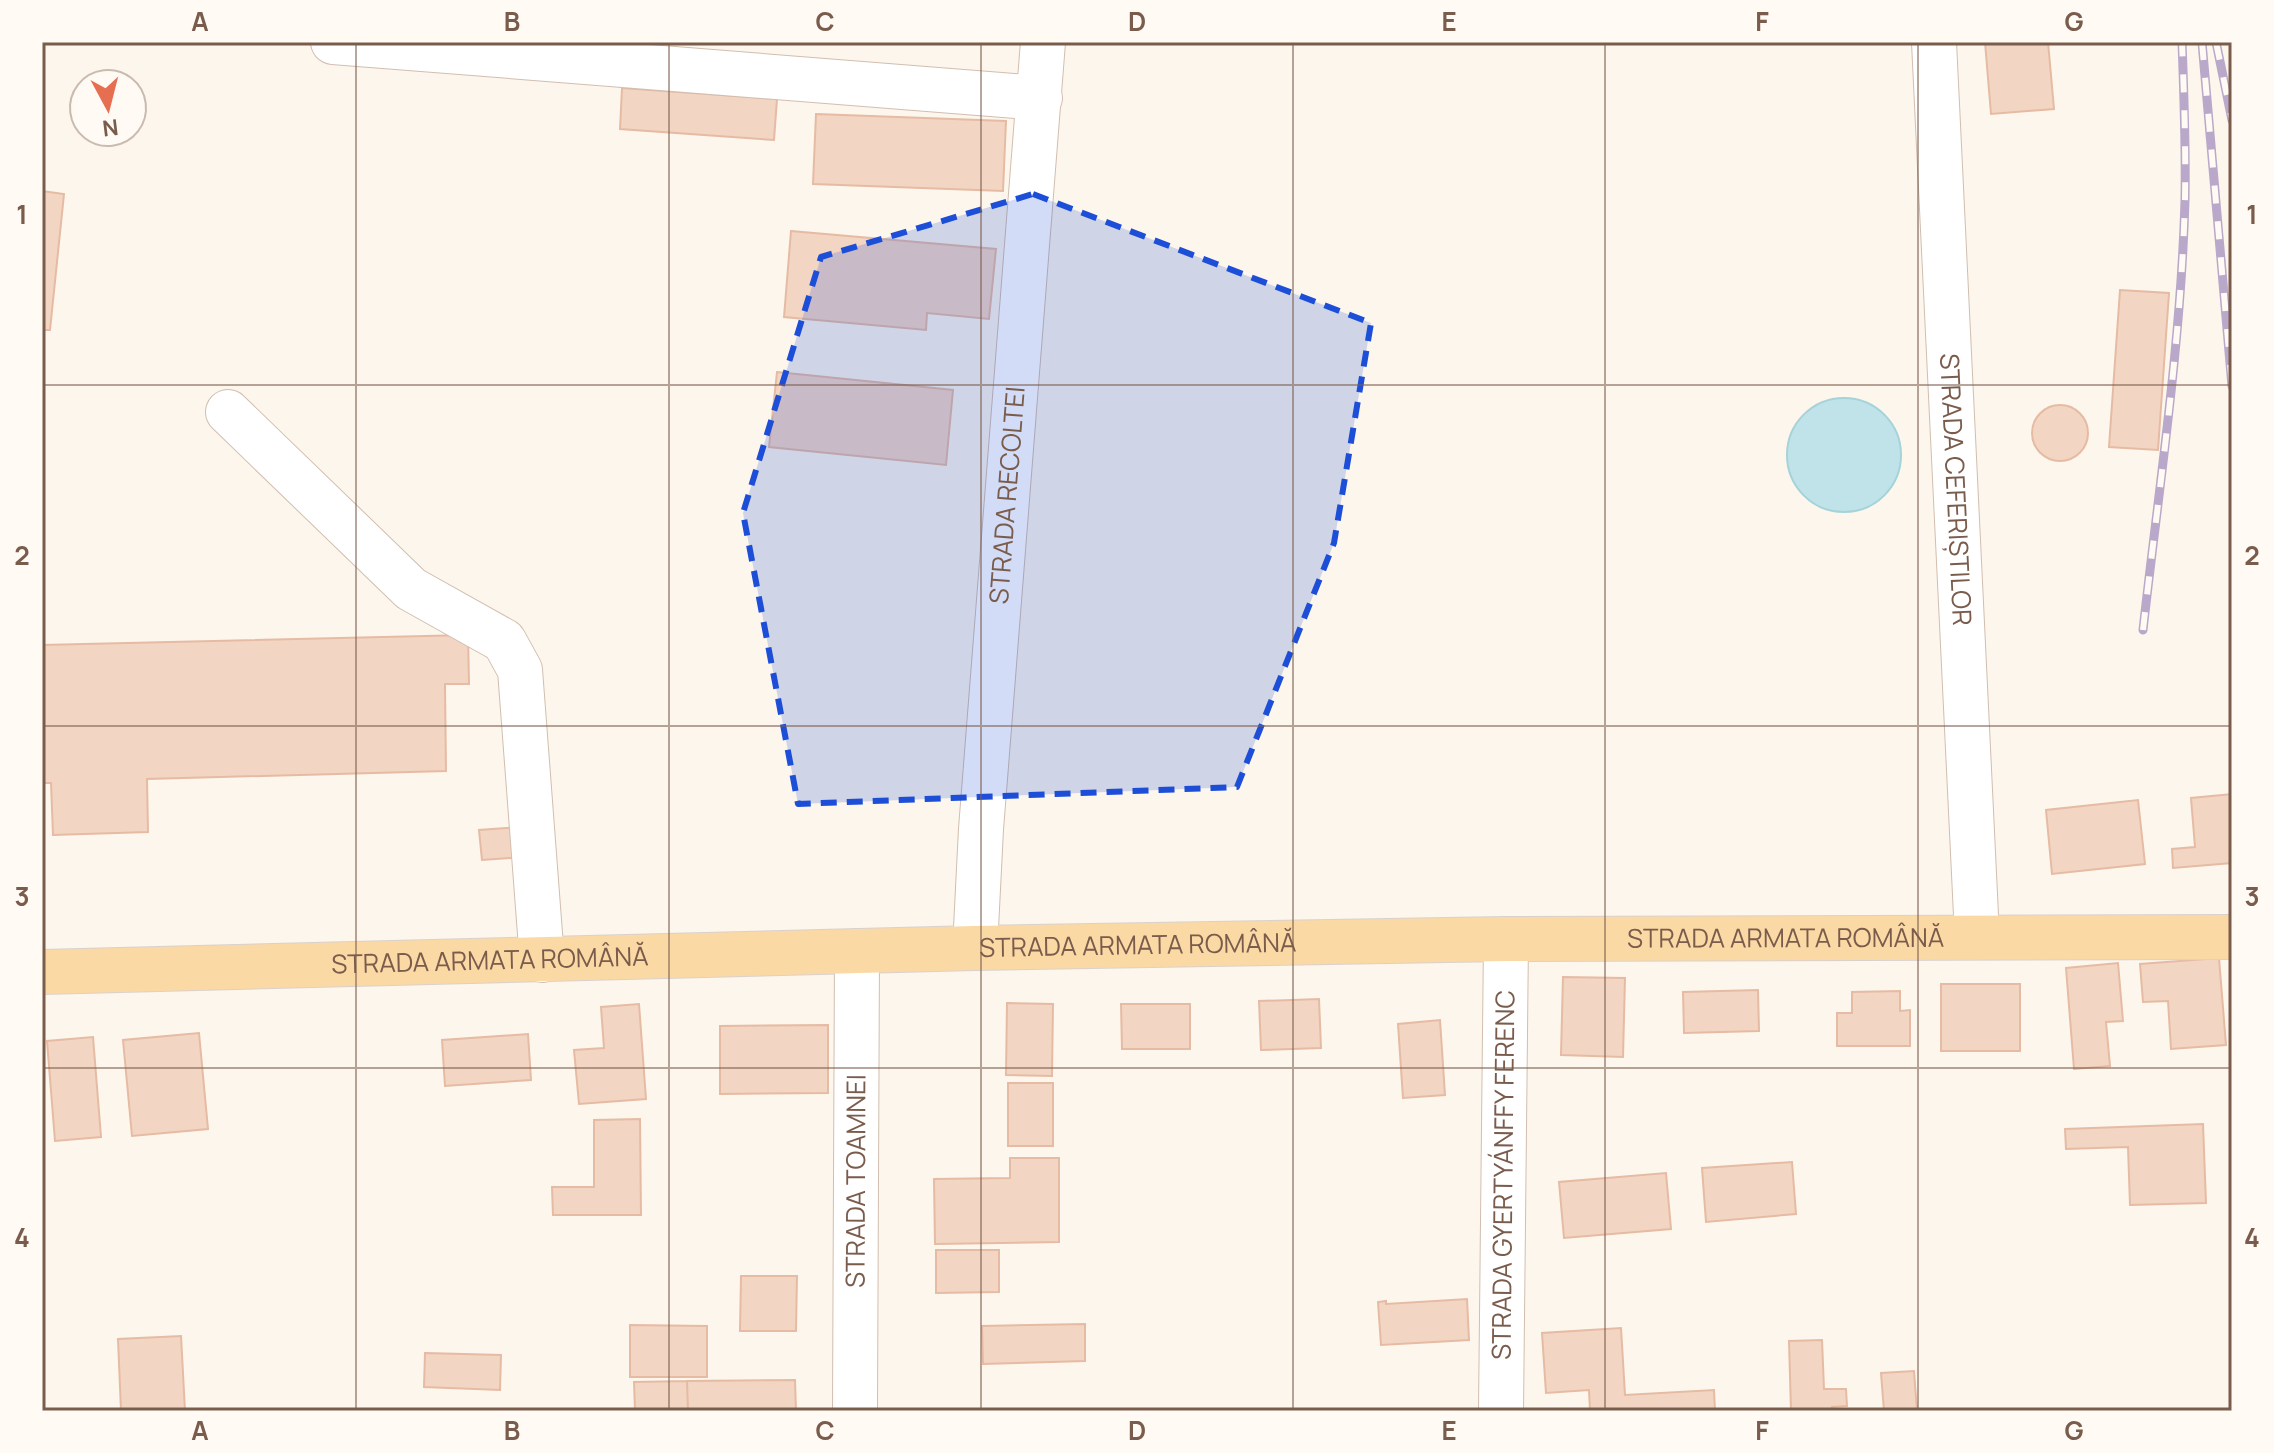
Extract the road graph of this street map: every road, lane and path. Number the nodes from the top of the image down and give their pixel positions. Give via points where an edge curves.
1 (333, 42) edge
2 (1043, 42) edge
3 (1934, 42) edge
4 (1040, 98) junction
5 (228, 412) dead end
6 (1977, 936) junction
7 (2232, 937) edge
8 (1506, 939) junction
9 (975, 948) junction
10 (857, 951) junction
11 (542, 960) junction
12 (42, 972) edge
13 (855, 1411) edge
14 (1501, 1411) edge

1 - 4 street
2 - 4 street, STRADA RECOLTEI
3 - 6 street, STRADA CEFERIȘTILOR
4 - 9 street, STRADA RECOLTEI
5 - 11 street via 411,589 504,641 520,670
6 - 7 main road, STRADA ARMATA ROMÂNĂ
6 - 8 main road, STRADA ARMATA ROMÂNĂ
8 - 9 main road, STRADA ARMATA ROMÂNĂ
8 - 14 street, STRADA GYERTYÁNFFY FERENC
9 - 10 main road, STRADA ARMATA ROMÂNĂ
10 - 11 main road, STRADA ARMATA ROMÂNĂ
10 - 13 street, STRADA TOAMNEI
11 - 12 main road, STRADA ARMATA ROMÂNĂ

